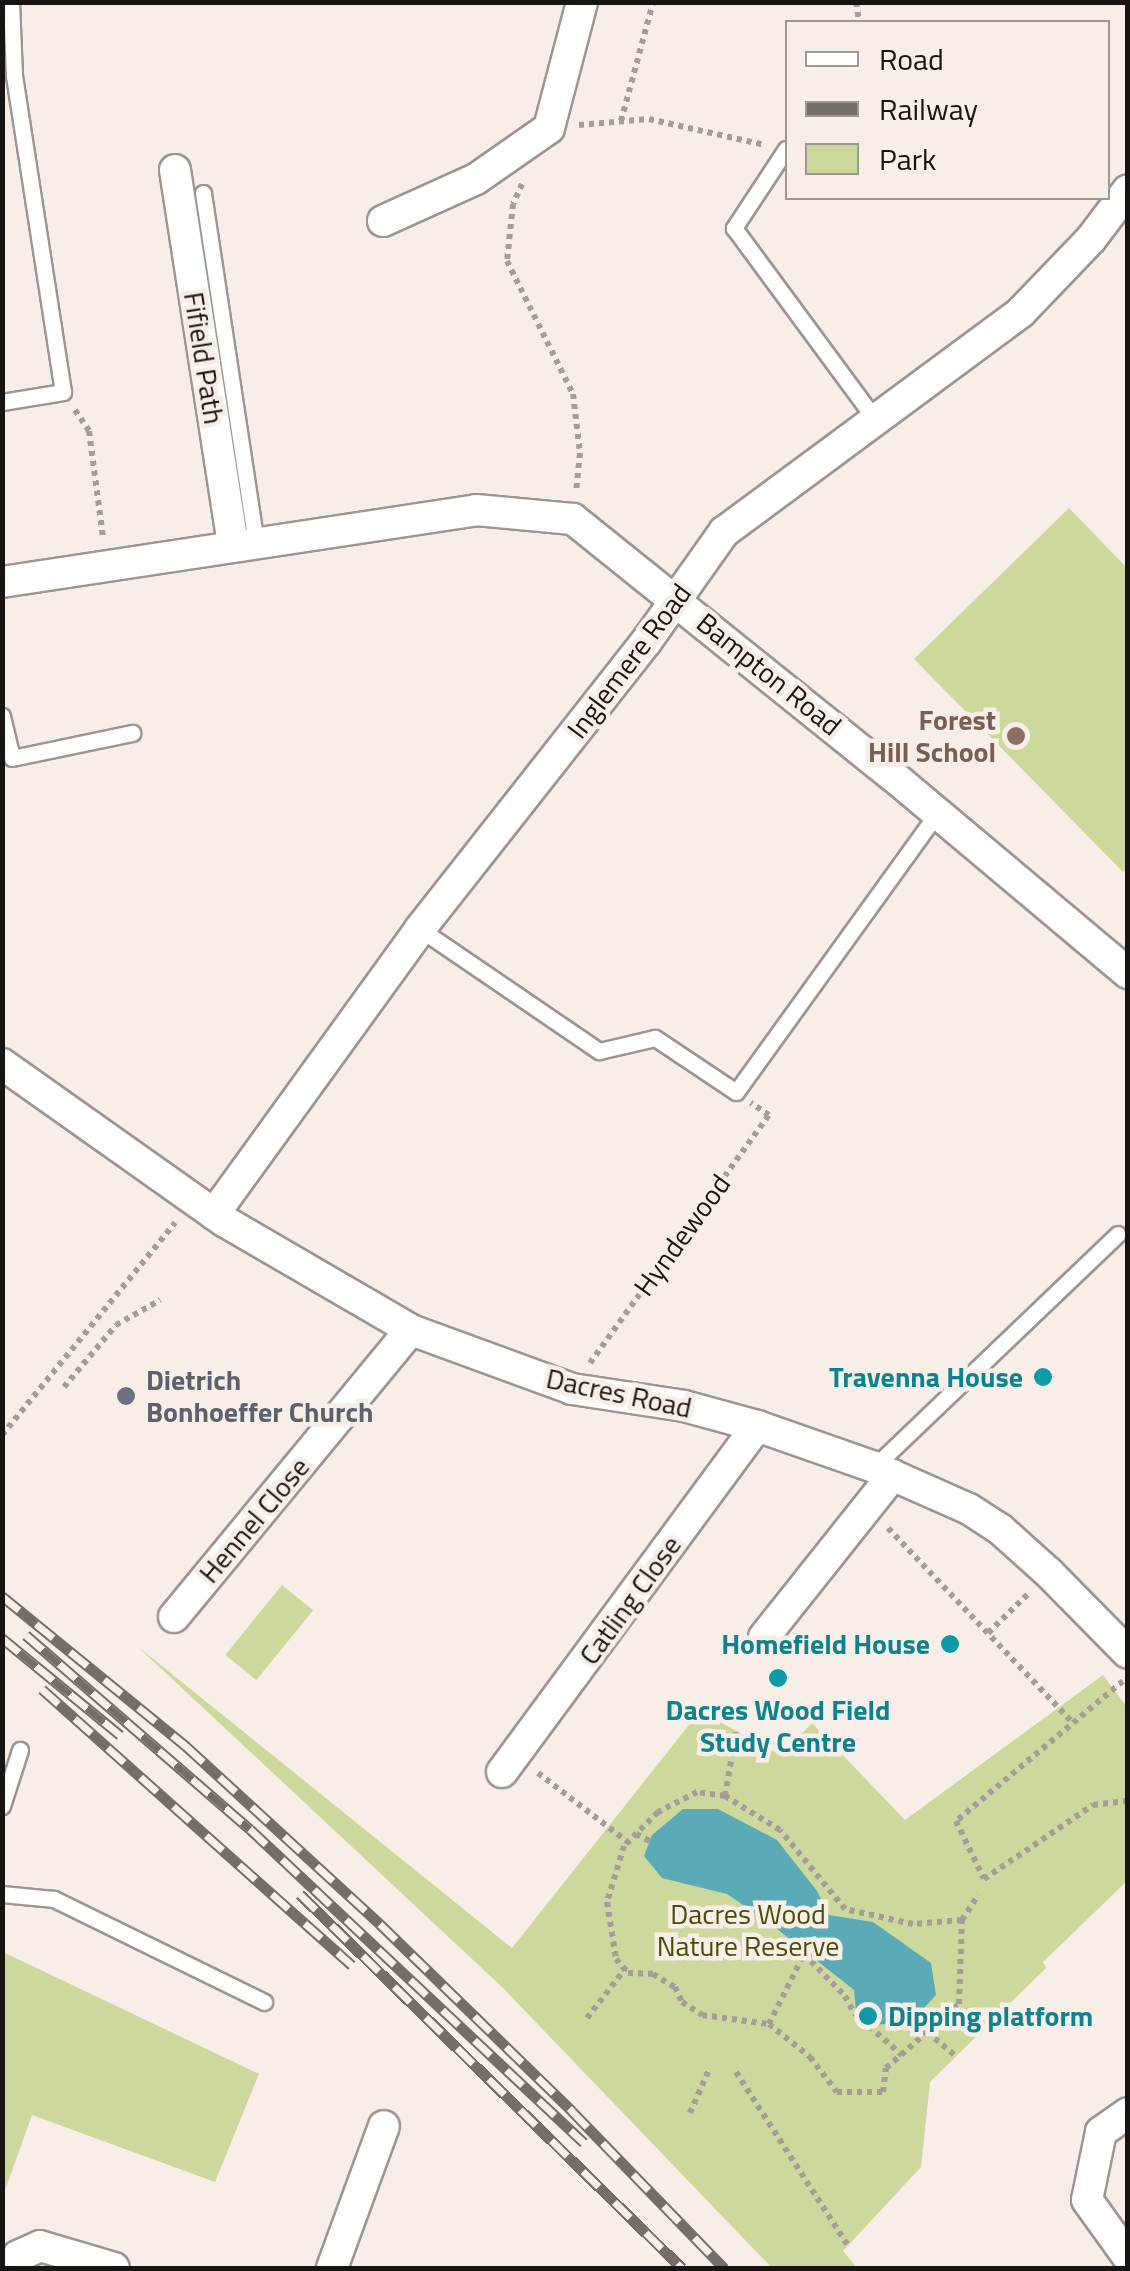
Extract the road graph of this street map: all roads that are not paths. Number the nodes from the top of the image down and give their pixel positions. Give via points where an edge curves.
1 (11, 2) edge
2 (582, 2) edge
3 (8, 78) edge
4 (785, 152) edge
5 (175, 170) dead end
6 (1128, 190) edge
7 (202, 193) dead end
8 (383, 221) dead end
9 (2, 402) edge
10 (875, 419) junction
11 (244, 544) junction
12 (2, 582) edge
13 (676, 598) junction
14 (2, 716) edge
15 (132, 733) dead end
16 (937, 813) junction
17 (420, 929) junction
18 (1128, 974) edge
19 (2, 1064) edge
20 (204, 1207) junction
21 (1118, 1234) dead end
22 (411, 1330) junction
23 (758, 1426) junction
24 (884, 1471) junction
25 (174, 1617) dead end
26 (764, 1637) dead end
27 (1128, 1653) edge
28 (20, 1750) dead end
29 (509, 1764) road end
30 (2, 1806) edge
31 (2, 1894) edge
32 (264, 2002) dead end
33 (1128, 2113) edge
34 (384, 2126) dead end
35 (1128, 2257) edge
36 (9, 2268) edge
37 (114, 2268) edge
38 (332, 2268) edge

1 - 3 lane
2 - 8 street via 549,128 476,179
3 - 9 lane via 63,392
4 - 10 lane via 734,228
5 - 11 street, Fifield Path
6 - 10 street, Inglemere Road via 1020,312
7 - 11 lane
10 - 13 street, Inglemere Road via 724,532
11 - 12 street
11 - 13 street, Bampton Road via 476,510 573,519
13 - 16 street, Bampton Road
13 - 17 street, Inglemere Road
14 - 15 lane via 12,758
16 - 17 lane via 736,1092 654,1038 599,1051
16 - 18 street, Bampton Road
17 - 20 street, Inglemere Road
19 - 20 street, Dacres Road
20 - 22 street, Dacres Road
21 - 24 lane
22 - 23 street, Dacres Road via 572,1389 684,1406
22 - 25 street, Hennel Close
23 - 24 street, Dacres Road
23 - 29 street, Catling Close
24 - 26 street via 868,1508
24 - 27 street, Dacres Road via 1000,1530
28 - 30 lane
31 - 32 lane via 54,1899
33 - 35 street via 1102,2132 1087,2200
34 - 38 street
36 - 37 street via 40,2246

